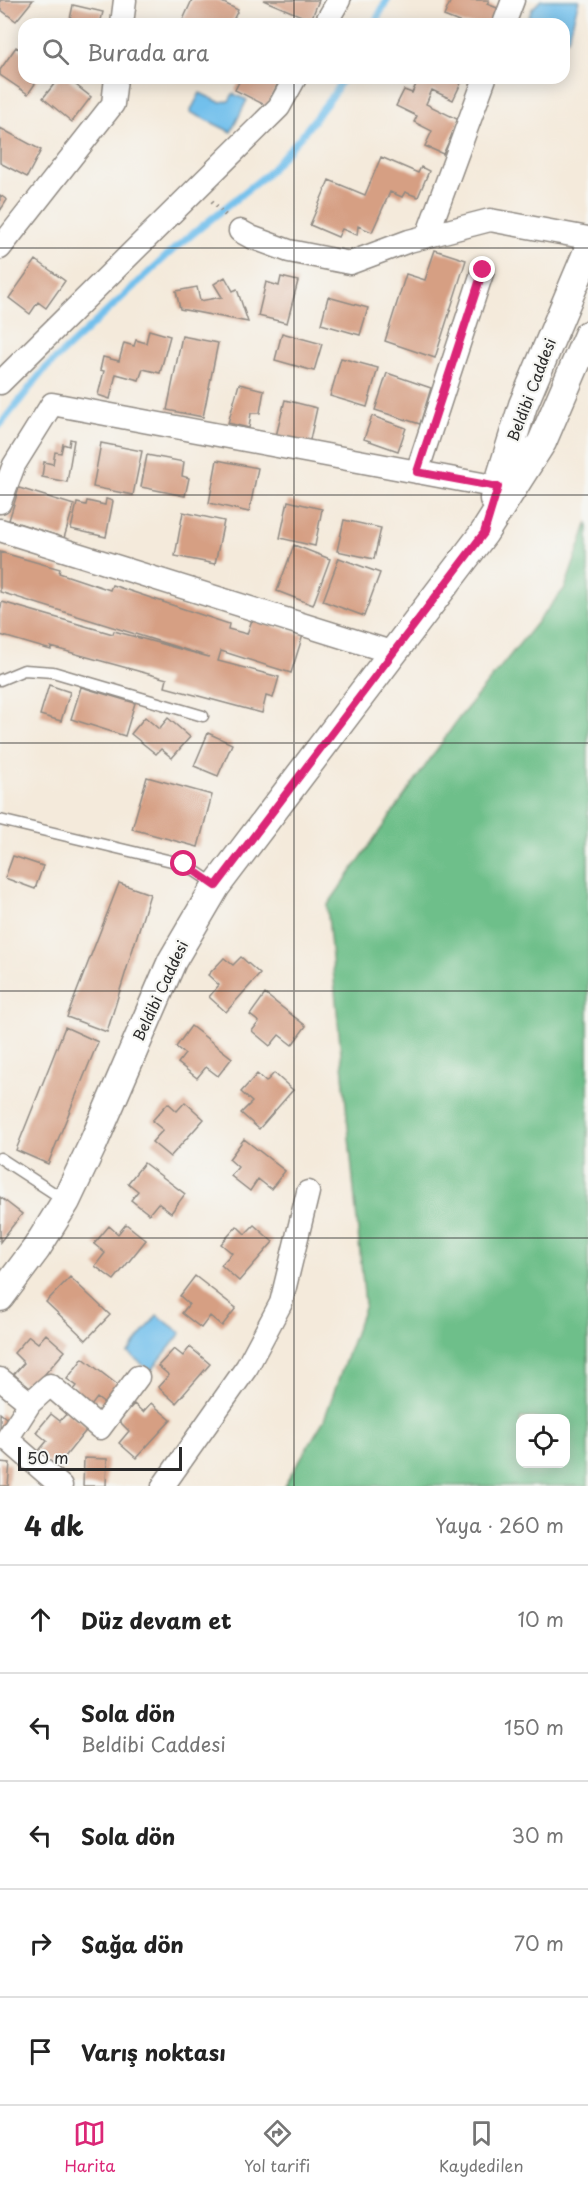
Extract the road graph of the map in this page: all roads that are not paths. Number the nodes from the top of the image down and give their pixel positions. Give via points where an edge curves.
1 (125, 0) edge
2 (339, 0) edge
3 (513, 0) edge
4 (123, 18) edge
5 (329, 18) edge
6 (506, 18) edge
7 (115, 84) edge
8 (292, 84) edge
9 (483, 84) edge
10 (236, 226) road end
11 (427, 236) junction
12 (588, 238) edge
13 (0, 248) edge
14 (588, 251) edge
15 (483, 270) dead end
16 (588, 335) edge
17 (2, 376) edge
18 (417, 472) junction
19 (498, 487) junction
20 (0, 502) edge
21 (0, 530) edge
22 (484, 533) junction
23 (394, 652) junction
24 (0, 680) edge
25 (203, 716) dead end
26 (0, 820) edge
27 (216, 886) junction
28 (0, 1158) edge
29 (308, 1191) dead end
30 (66, 1201) junction
31 (0, 1297) edge
32 (138, 1377) dead end
33 (0, 1379) edge
34 (30, 1403) junction
35 (61, 1486) edge
36 (163, 1486) edge

1 - 4 street
2 - 5 street
3 - 6 street
7 - 13 street via 113,104
8 - 17 street via 279,107
9 - 11 street
10 - 11 street via 251,237 289,251 350,263
11 - 12 street via 490,219
14 - 19 street, Beldibi Caddesi via 523,405
15 - 18 street
16 - 22 street, Beldibi Caddesi via 542,442
18 - 19 street
18 - 20 street via 52,404 14,465
19 - 22 street, Beldibi Caddesi
21 - 23 street
22 - 23 street, Beldibi Caddesi
23 - 27 street, Beldibi Caddesi
24 - 25 lane via 24,670 53,672
26 - 27 lane via 184,864
27 - 30 street, Beldibi Caddesi via 172,961
28 - 30 lane
29 - 36 street via 281,1302 247,1367
30 - 31 street, Beldibi Caddesi
32 - 34 street via 100,1428 50,1385
33 - 34 street
34 - 35 street via 7,1439

